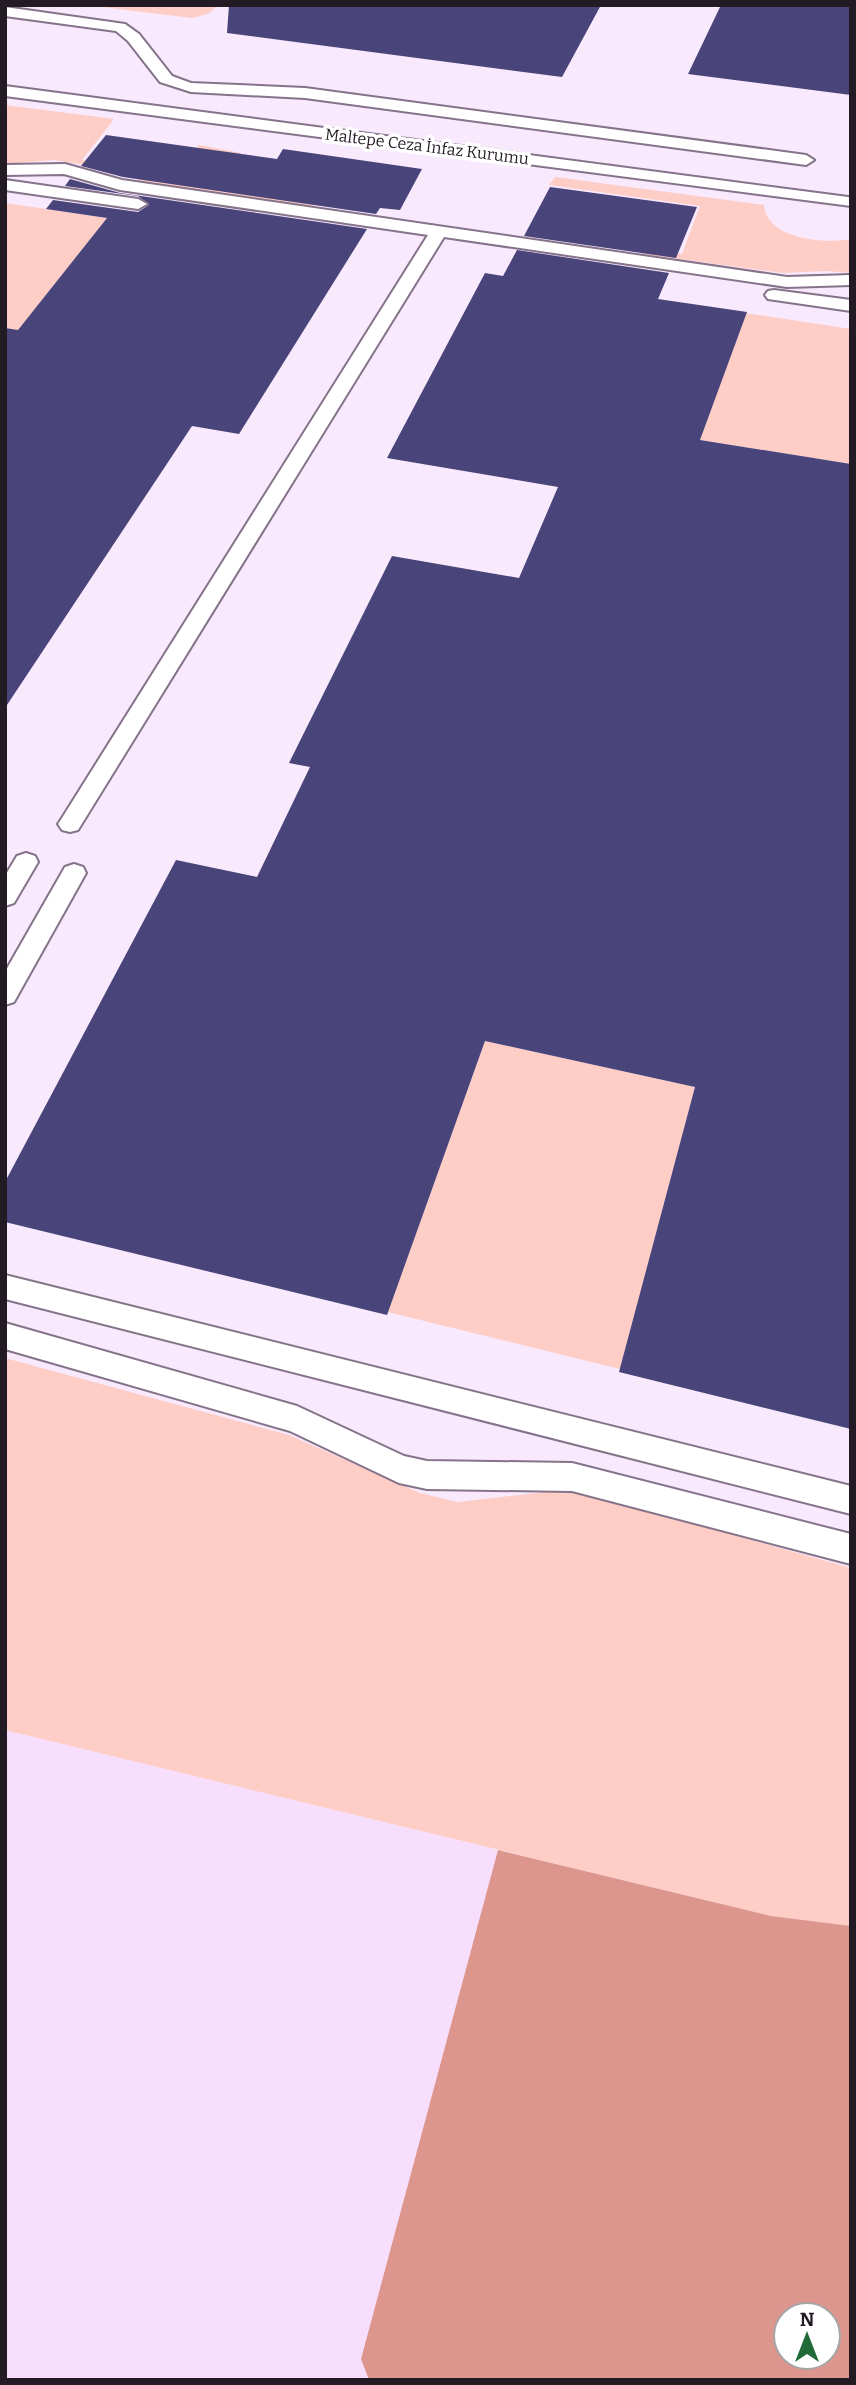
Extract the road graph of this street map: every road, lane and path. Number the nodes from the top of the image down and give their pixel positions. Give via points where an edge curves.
1 (5, 10) edge
2 (5, 91) edge
3 (806, 160) dead end
4 (5, 170) edge
5 (5, 186) edge
6 (848, 202) dead end
7 (434, 238) junction
8 (851, 280) edge
9 (851, 306) edge
10 (70, 824) dead end
11 (26, 862) dead end
12 (74, 873) dead end
13 (5, 897) edge
14 (5, 995) edge
15 (5, 1287) edge
16 (5, 1336) edge
17 (851, 1500) edge
18 (851, 1549) edge

1 - 3 lane via 120,27 130,32 166,80 174,84 305,93
2 - 6 lane, Maltepe Ceza İnfaz Kurumu
4 - 7 lane via 78,170 120,185
5 - 7 lane
7 - 8 lane via 788,282 827,277
7 - 9 lane
7 - 10 lane
11 - 13 lane
12 - 14 lane
15 - 17 lane
16 - 18 lane via 297,1419 399,1469 427,1475 572,1477

